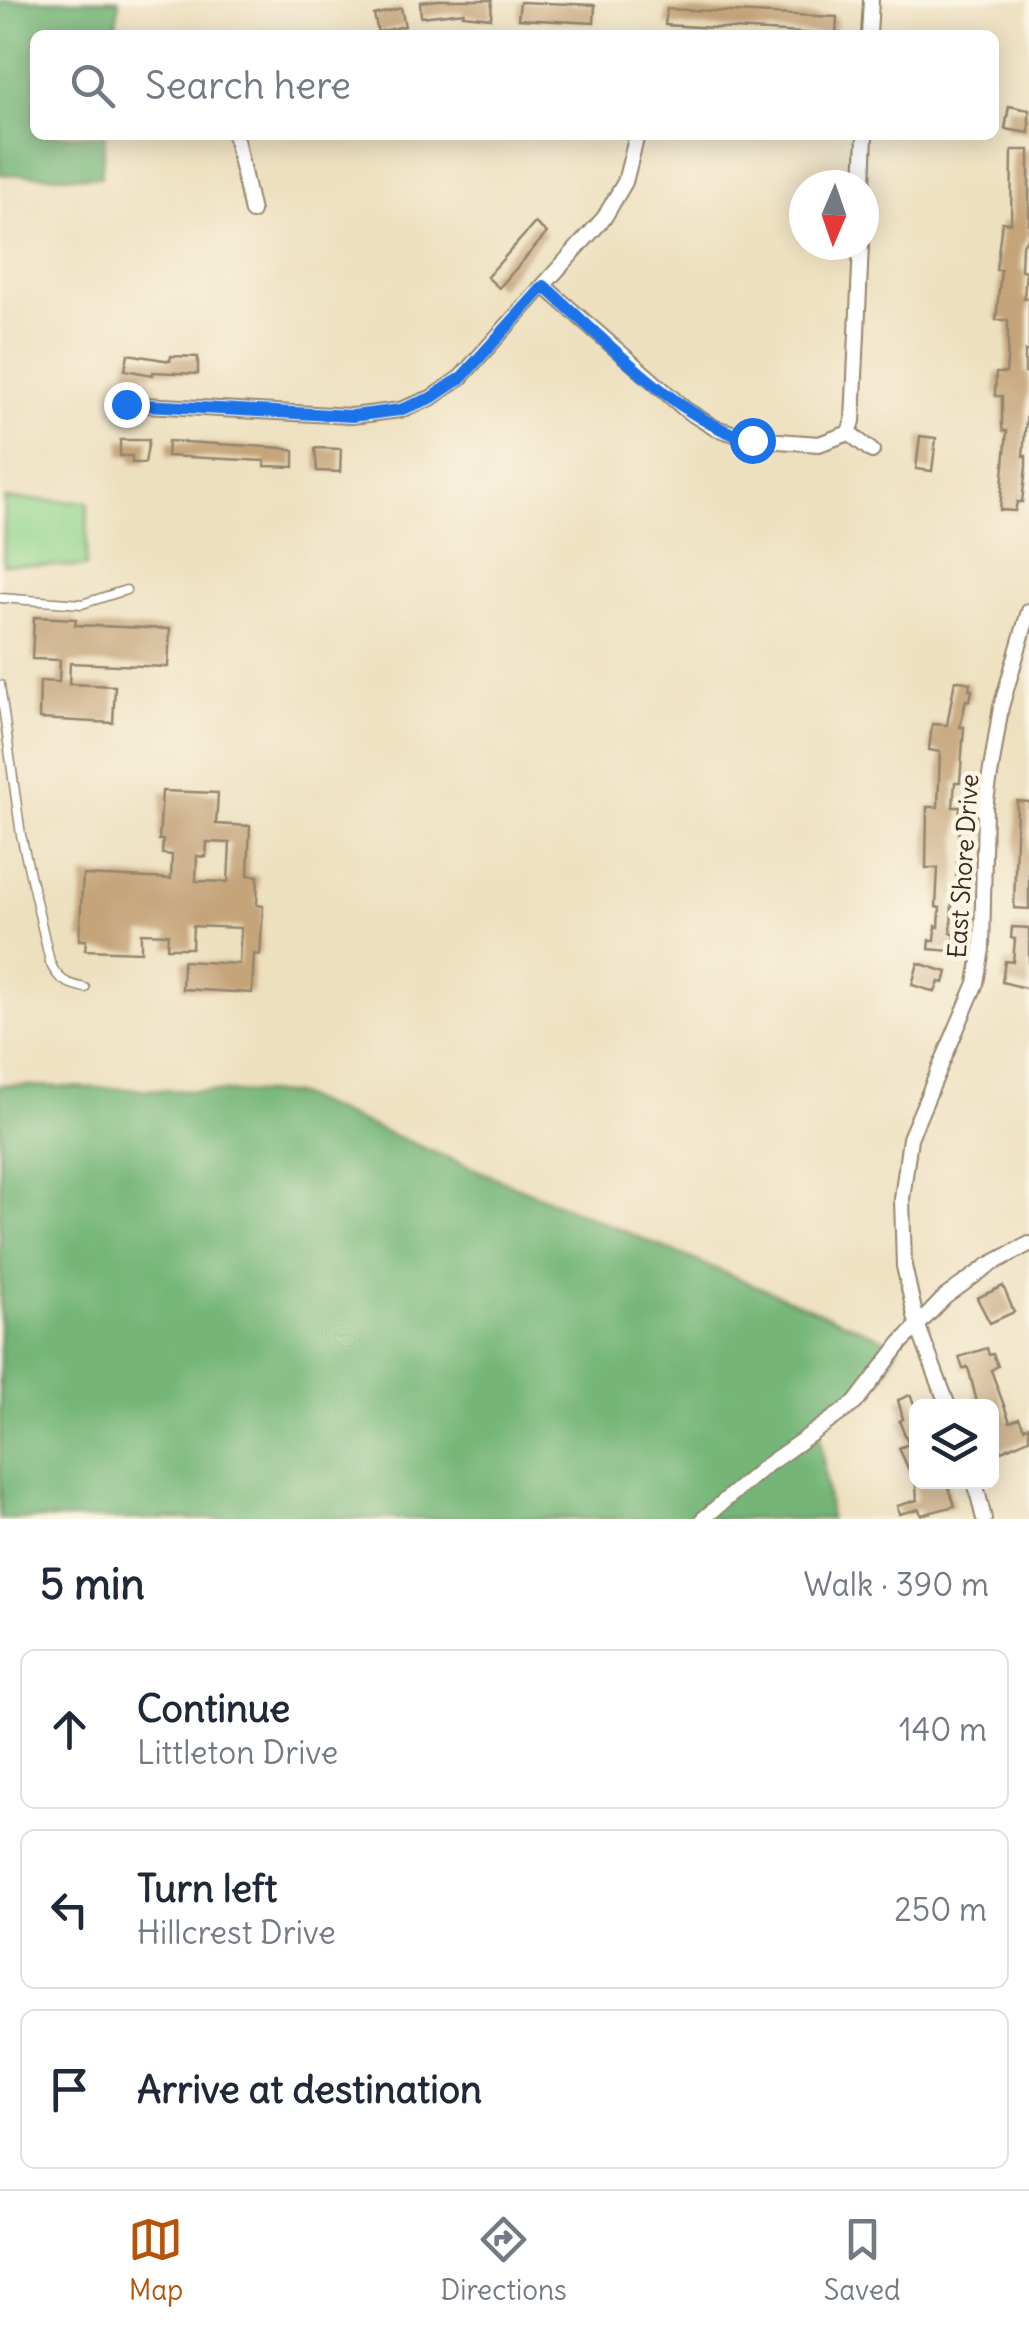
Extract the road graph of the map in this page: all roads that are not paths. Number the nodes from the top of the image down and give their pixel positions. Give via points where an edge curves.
1 (871, 0) edge
2 (869, 30) edge
3 (236, 140) edge
4 (635, 140) edge
5 (866, 140) edge
6 (865, 170) edge
7 (252, 212) dead end
8 (860, 260) edge
9 (544, 286) junction
10 (126, 404) dead end
11 (848, 433) junction
12 (872, 452) dead end
13 (126, 590) dead end
14 (0, 598) edge
15 (1029, 611) edge
16 (0, 685) edge
17 (85, 988) dead end
18 (1029, 1244) edge
19 (917, 1324) junction
20 (945, 1399) edge
21 (978, 1489) edge
22 (703, 1519) edge
23 (984, 1519) edge

1 - 2 street
3 - 7 street
4 - 9 street via 625,182 604,218
5 - 6 street
8 - 11 street via 855,411
9 - 10 street via 462,377 400,410 352,416
9 - 11 street via 715,428 752,440 818,444
11 - 12 street
13 - 14 lane via 82,604
15 - 19 street, East Shore Drive via 1001,707 985,807 976,983 910,1138 902,1198 904,1266
16 - 17 lane via 50,962 68,984
18 - 19 street via 945,1297
19 - 20 street, East Shore Drive
19 - 22 street via 855,1403 764,1466
21 - 23 street

